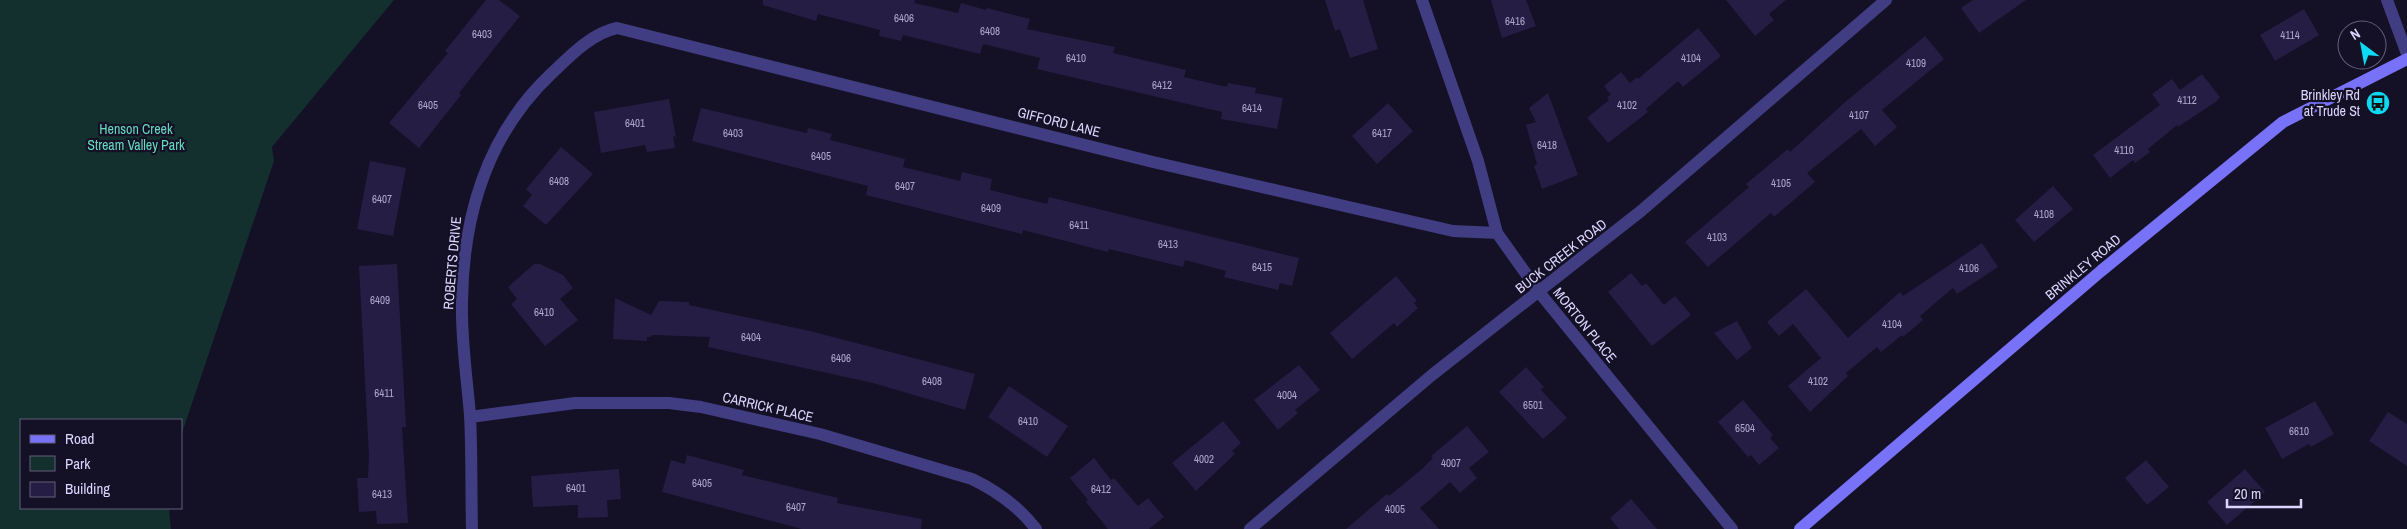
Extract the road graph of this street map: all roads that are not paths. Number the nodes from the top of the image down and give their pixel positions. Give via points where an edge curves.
1 (1422, 0) edge
2 (1886, 0) edge
3 (2387, 0) edge
4 (616, 28) joint
5 (2407, 54) edge
6 (2407, 59) edge
7 (1497, 233) junction
8 (1539, 292) junction
9 (470, 417) junction
10 (472, 529) edge
11 (1036, 529) edge
12 (1250, 529) edge
13 (1732, 529) edge
14 (1800, 529) edge

1 - 7 street, MORTON PLACE via 1478,161
2 - 8 street, BUCK CREEK ROAD via 1714,150
3 - 5 street
4 - 7 street, GIFFORD LANE via 1153,162 1453,231
4 - 9 street, ROBERTS DRIVE via 607,30 583,46 545,79 512,118 489,159 472,210 462,302
6 - 14 main road, BRINKLEY ROAD via 2283,122 2101,271
7 - 8 street, MORTON PLACE
8 - 12 street, BUCK CREEK ROAD via 1432,375
8 - 13 street, MORTON PLACE
9 - 10 street, ROBERTS DRIVE
9 - 11 street, CARRICK PLACE via 575,402 639,402 701,407 820,434 972,479 1008,500

